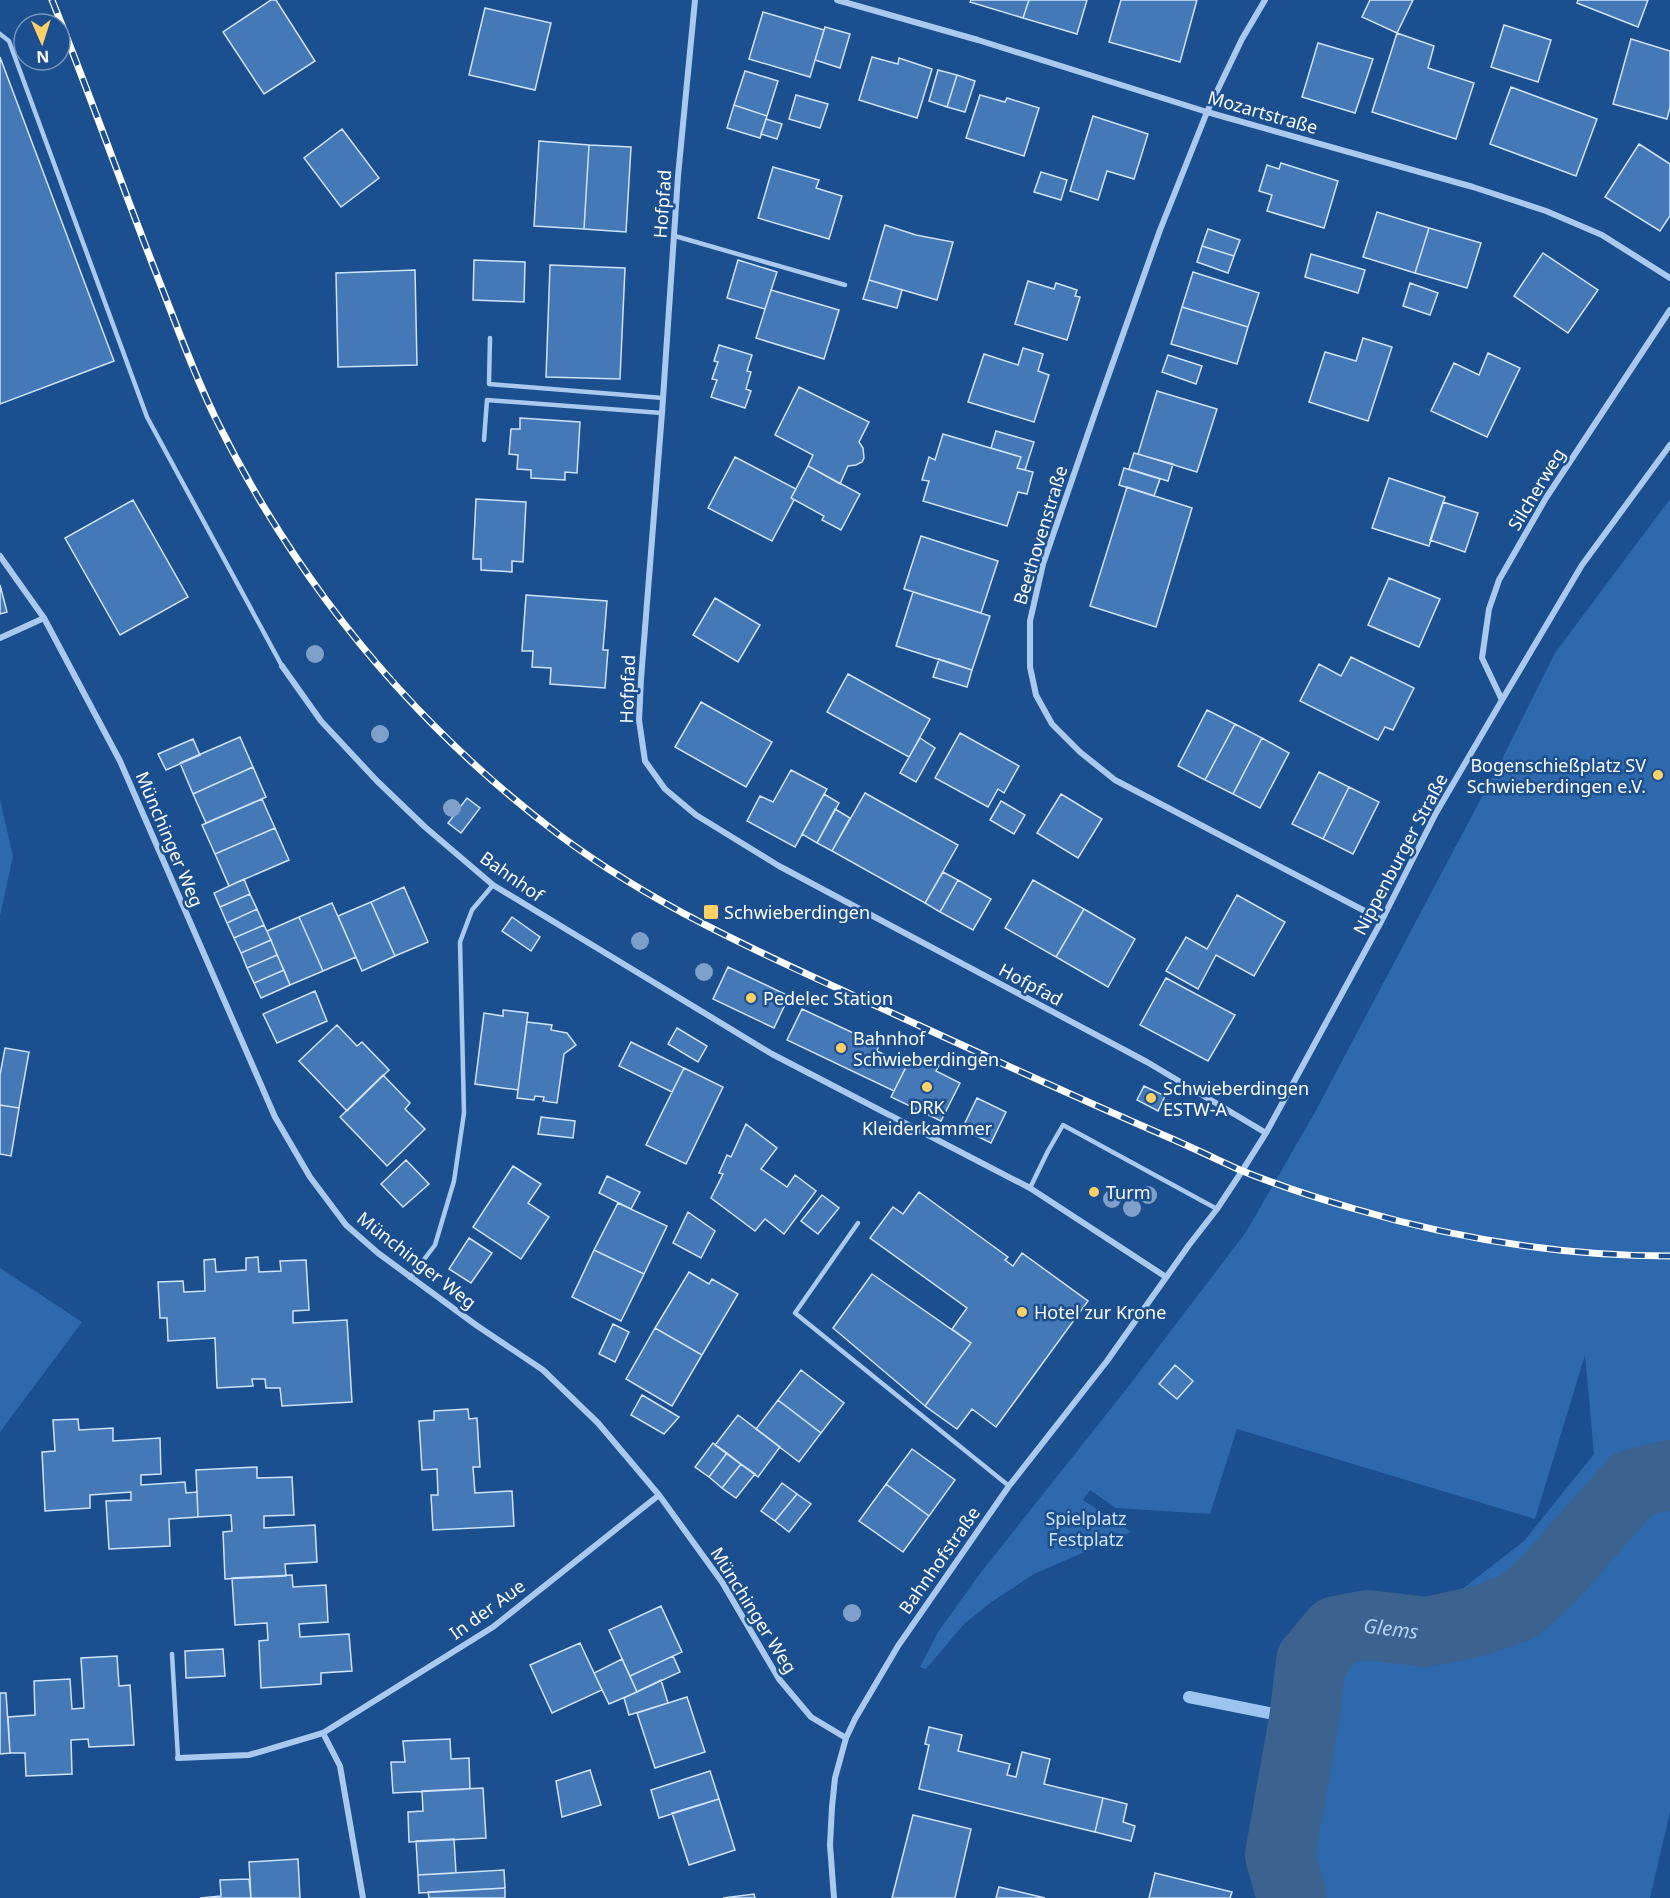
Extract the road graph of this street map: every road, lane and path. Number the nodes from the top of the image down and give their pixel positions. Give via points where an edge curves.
1 (694, 0) edge
2 (837, 0) edge
3 (1264, 0) edge
4 (0, 34) edge
5 (1207, 112) junction
6 (675, 236) junction
7 (1670, 278) edge
8 (845, 285) dead end
9 (1670, 310) edge
10 (490, 338) dead end
11 (663, 398) junction
12 (662, 413) junction
13 (484, 440) dead end
14 (1670, 445) edge
15 (0, 556) edge
16 (44, 618) junction
17 (0, 638) edge
18 (282, 666) joint
19 (1502, 700) junction
20 (493, 885) junction
21 (1382, 920) junction
22 (1266, 1132) junction
23 (1030, 1188) junction
24 (1217, 1209) junction
25 (858, 1223) dead end
26 (1166, 1277) junction
27 (410, 1278) junction
28 (1009, 1486) junction
29 (658, 1495) junction
30 (172, 1654) dead end
31 (323, 1733) junction
32 (846, 1738) junction
33 (178, 1758) joint
34 (363, 1898) edge
35 (834, 1898) edge

1 - 6 street, Hofpfad
2 - 5 street, Mozartstraße
3 - 5 street, Beethovenstraße
4 - 18 lane via 9,41 147,417
5 - 7 street, Mozartstraße via 1546,211 1602,235
5 - 21 street, Beethovenstraße via 1160,230 1043,564 1030,621 1030,667 1036,696 1052,724 1115,780
6 - 8 lane
6 - 11 street, Hofpfad
9 - 19 street, Silcherweg via 1546,498 1499,580 1489,609 1482,658
10 - 11 lane via 489,384
11 - 12 street, Hofpfad
12 - 13 lane via 487,400
12 - 22 street, Hofpfad via 639,720 645,761 665,789 696,815 779,866 1147,1062
14 - 19 street, Nippenburger Straße via 1582,565
15 - 16 street, Münchinger Weg
16 - 17 street
16 - 27 street, Münchinger Weg via 120,761 275,1117 310,1177 346,1225
18 - 20 street, Bahnhof via 321,721 377,781
19 - 21 street, Nippenburger Straße via 1436,813
20 - 23 street, Bahnhof via 772,1054
20 - 27 lane via 472,910 460,942 464,1113 454,1181 435,1245
21 - 22 street, Nippenburger Straße
22 - 24 street, Bahnhofstraße
23 - 24 lane via 1063,1125
23 - 26 street
24 - 26 street, Bahnhofstraße
25 - 28 lane via 795,1313
26 - 28 street, Bahnhofstraße via 1107,1361
27 - 29 street, Münchinger Weg via 543,1370 598,1423
28 - 32 street, Bahnhofstraße via 898,1646
29 - 31 street, In der Aue via 494,1627
29 - 32 street, Münchinger Weg via 722,1582 778,1679 810,1717
30 - 33 lane
31 - 33 street, In der Aue via 249,1755
31 - 34 street via 340,1766
32 - 35 street, Bahnhofstraße via 832,1806

